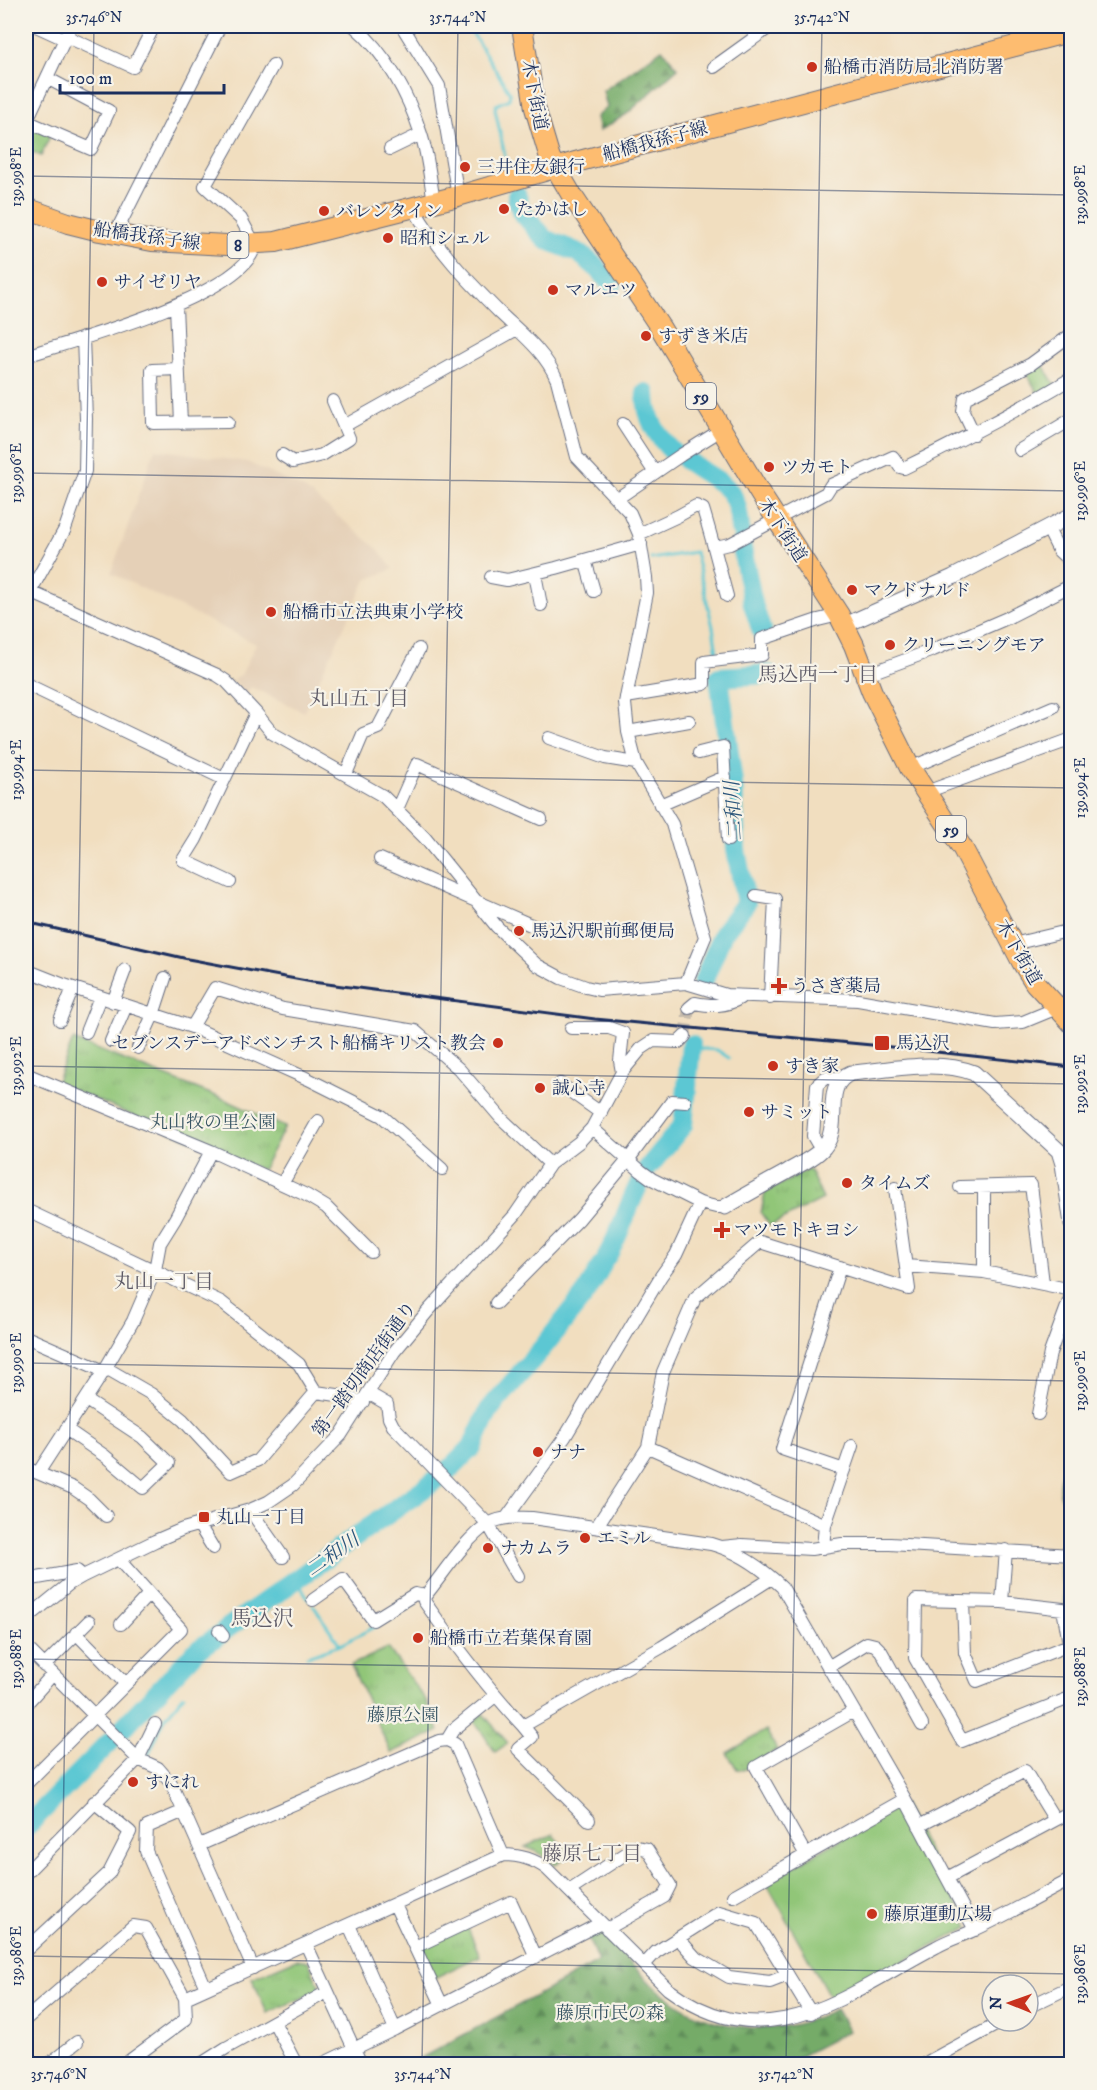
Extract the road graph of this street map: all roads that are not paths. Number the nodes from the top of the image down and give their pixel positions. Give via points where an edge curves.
1 (36, 26) edge
2 (71, 26) edge
3 (154, 26) edge
4 (220, 26) edge
5 (354, 26) edge
6 (402, 26) edge
7 (522, 26) edge
8 (771, 26) edge
9 (1071, 31) edge
10 (66, 38) junction
11 (273, 64) dead end
12 (714, 67) dead end
13 (47, 78) junction
14 (26, 122) edge
15 (421, 134) junction
16 (390, 149) dead end
17 (555, 168) junction
18 (458, 196) junction
19 (434, 202) junction
20 (413, 207) junction
21 (26, 208) edge
22 (115, 234) junction
23 (255, 245) junction
24 (176, 306) junction
25 (518, 330) junction
26 (1071, 334) edge
27 (83, 338) junction
28 (26, 356) edge
29 (179, 369) junction
30 (1071, 378) edge
31 (333, 401) dead end
32 (1071, 419) edge
33 (228, 422) dead end
34 (181, 423) junction
35 (623, 424) dead end
36 (344, 426) junction
37 (721, 430) junction
38 (974, 434) junction
39 (1020, 450) dead end
40 (282, 455) dead end
41 (655, 473) junction
42 (618, 498) junction
43 (1071, 515) edge
44 (776, 519) junction
45 (1048, 529) junction
46 (640, 539) junction
47 (715, 547) junction
48 (585, 560) junction
49 (1071, 563) edge
50 (535, 574) junction
51 (490, 577) dead end
52 (1071, 585) edge
53 (28, 591) edge
54 (594, 591) dead end
55 (727, 596) dead end
56 (541, 605) dead end
57 (842, 620) junction
58 (419, 649) dead end
59 (865, 675) junction
60 (26, 684) edge
61 (626, 697) junction
62 (1053, 707) dead end
63 (256, 713) junction
64 (689, 721) dead end
65 (628, 732) junction
66 (549, 738) dead end
67 (1071, 739) edge
68 (699, 753) dead end
69 (636, 763) junction
70 (910, 768) junction
71 (346, 774) junction
72 (725, 777) junction
73 (224, 778) junction
74 (926, 792) junction
75 (660, 805) junction
76 (397, 809) junction
77 (542, 819) dead end
78 (728, 840) dead end
79 (380, 859) dead end
80 (230, 882) dead end
81 (756, 896) dead end
82 (473, 900) junction
83 (531, 925) dead end
84 (1071, 930) edge
85 (1012, 944) junction
86 (26, 970) edge
87 (125, 970) dead end
88 (165, 978) dead end
89 (686, 983) junction
90 (73, 988) junction
91 (100, 997) junction
92 (741, 997) junction
93 (770, 998) junction
94 (119, 1004) junction
95 (689, 1008) dead end
96 (1057, 1008) junction
97 (153, 1015) junction
98 (60, 1020) dead end
99 (1071, 1023) edge
100 (192, 1027) junction
101 (571, 1028) dead end
102 (86, 1032) dead end
103 (685, 1036) dead end
104 (111, 1041) dead end
105 (138, 1048) dead end
106 (622, 1072) junction
107 (26, 1074) edge
108 (560, 1084) dead end
109 (685, 1102) dead end
110 (601, 1113) junction
111 (318, 1121) dead end
112 (592, 1128) junction
113 (211, 1151) junction
114 (628, 1160) junction
115 (550, 1164) junction
116 (442, 1169) dead end
117 (282, 1184) junction
118 (960, 1187) dead end
119 (984, 1187) junction
120 (895, 1188) dead end
121 (700, 1203) junction
122 (724, 1207) joint
123 (26, 1210) edge
124 (1071, 1224) edge
125 (371, 1252) dead end
126 (906, 1266) junction
127 (840, 1267) junction
128 (155, 1270) junction
129 (984, 1272) junction
130 (1043, 1283) junction
131 (1071, 1291) edge
132 (496, 1303) dead end
133 (26, 1336) edge
134 (105, 1370) junction
135 (316, 1392) junction
136 (365, 1397) junction
137 (86, 1400) junction
138 (1038, 1414) dead end
139 (66, 1429) junction
140 (852, 1446) dead end
141 (648, 1447) junction
142 (26, 1468) edge
143 (844, 1470) junction
144 (38, 1473) junction
145 (250, 1510) junction
146 (106, 1516) dead end
147 (507, 1517) junction
148 (488, 1524) junction
149 (199, 1525) junction
150 (825, 1525) junction
151 (597, 1526) junction
152 (722, 1547) junction
153 (213, 1548) dead end
154 (823, 1548) junction
155 (1006, 1550) junction
156 (1071, 1555) edge
157 (283, 1557) dead end
158 (118, 1560) junction
159 (83, 1576) junction
160 (518, 1576) dead end
161 (772, 1578) junction
162 (26, 1580) edge
163 (149, 1594) junction
164 (426, 1596) junction
165 (313, 1600) dead end
166 (963, 1602) junction
167 (1002, 1602) junction
168 (26, 1619) edge
169 (89, 1621) dead end
170 (121, 1624) dead end
171 (76, 1633) junction
172 (1069, 1645) junction
173 (26, 1647) edge
174 (1071, 1660) edge
175 (828, 1667) junction
176 (48, 1670) junction
177 (126, 1684) junction
178 (495, 1696) junction
179 (1071, 1697) edge
180 (26, 1704) edge
181 (854, 1711) junction
182 (94, 1715) junction
183 (155, 1724) dead end
184 (922, 1725) dead end
185 (523, 1726) junction
186 (447, 1740) junction
187 (138, 1759) junction
188 (26, 1784) edge
189 (905, 1799) junction
190 (94, 1802) junction
191 (184, 1811) junction
192 (1071, 1811) edge
193 (589, 1820) dead end
194 (1055, 1820) junction
195 (919, 1826) junction
196 (198, 1845) junction
197 (503, 1855) junction
198 (806, 1855) junction
199 (26, 1873) edge
200 (947, 1878) junction
201 (1071, 1880) edge
202 (568, 1891) junction
203 (732, 1896) dead end
204 (395, 1905) junction
205 (349, 1925) junction
206 (604, 1926) junction
207 (975, 1930) junction
208 (678, 1938) junction
209 (306, 1944) junction
210 (415, 1947) junction
211 (26, 1950) edge
212 (536, 1956) junction
213 (644, 1965) junction
214 (253, 1968) junction
215 (788, 1975) junction
216 (1071, 1986) edge
217 (206, 1988) junction
218 (327, 1992) junction
219 (185, 1998) junction
220 (1040, 2001) edge
221 (442, 2005) junction
222 (810, 2013) junction
223 (26, 2019) edge
224 (274, 2022) junction
225 (395, 2029) junction
226 (981, 2033) edge
227 (77, 2042) dead end
228 (353, 2048) junction
229 (26, 2054) edge
230 (34, 2064) edge
231 (49, 2064) edge
232 (125, 2064) edge
233 (201, 2064) edge
234 (296, 2064) edge
235 (322, 2064) edge
236 (361, 2064) edge
237 (924, 2064) edge

1 - 10 street
2 - 10 street
3 - 10 street via 133,67
4 - 22 street
5 - 15 street via 379,51 395,75
6 - 18 street via 440,86
7 - 17 main road, 木下街道 / 59 via 536,108 546,150
8 - 12 street
9 - 17 main road, 船橋我孫子線 / 8
10 - 13 street
11 - 23 street via 206,186 242,219
13 - 14 street
13 - 14 street via 110,111 91,148
15 - 16 street
15 - 19 street
17 - 18 main road, 船橋我孫子線 / 8
17 - 37 main road, 木下街道 / 59 via 660,327
18 - 19 main road, 船橋我孫子線 / 8
19 - 20 main road, 船橋我孫子線 / 8
20 - 23 main road, 船橋我孫子線 / 8
20 - 25 street via 430,237
21 - 22 main road, 船橋我孫子線 / 8
22 - 23 main road, 船橋我孫子線 / 8 via 181,244
23 - 24 street via 250,258 230,276
24 - 27 street
24 - 29 street
25 - 36 street
25 - 42 street via 554,371 576,457
26 - 38 street via 1031,364 965,398 963,411
27 - 28 street
27 - 53 street via 85,471 65,530
29 - 34 street
29 - 34 street via 152,370 153,423
30 - 38 street
31 - 36 street
32 - 39 street
33 - 34 street
35 - 41 street
36 - 40 street via 349,438 322,455 293,462
37 - 41 street
37 - 44 main road, 木下街道 / 59
38 - 44 street via 903,468 893,457 831,485 826,493
41 - 42 street
42 - 46 street via 634,519
43 - 45 street
44 - 47 street via 730,544
44 - 57 main road, 木下街道 / 59
45 - 49 street via 1059,551
45 - 57 street via 953,578
46 - 47 street via 696,506 703,509
46 - 48 street
46 - 61 street via 647,592
47 - 55 street
48 - 50 street
48 - 54 street
50 - 51 street via 507,580
50 - 56 street
52 - 59 street via 1005,619
53 - 63 street via 218,675
57 - 59 main road, 木下街道 / 59
57 - 61 street via 818,620 762,639 762,655 704,662 704,684
58 - 71 street via 378,728 363,734
59 - 70 main road, 木下街道 / 59
60 - 73 street
61 - 65 street
62 - 70 street
63 - 71 street via 272,733
63 - 73 street
64 - 65 street
65 - 69 street
66 - 69 street via 605,758
67 - 74 street
68 - 72 street via 723,747
69 - 75 street
70 - 74 main road, 木下街道 / 59
71 - 76 street
72 - 75 street
72 - 78 street
73 - 80 street via 183,860
74 - 85 main road, 木下街道 / 59 via 963,849
75 - 89 street via 672,824 705,936
76 - 77 street via 417,764
76 - 82 street
79 - 82 street
81 - 93 street via 775,900
82 - 83 street
82 - 89 street via 537,965 561,978 599,990
84 - 85 street
85 - 96 main road, 木下街道 / 59 via 1035,983
86 - 90 street
87 - 94 street
88 - 97 street
89 - 92 street
90 - 91 street
90 - 98 street
91 - 94 street
91 - 102 street
92 - 93 street
92 - 95 street via 729,1004 695,1003
93 - 96 street via 858,1000 995,1024 1023,1022
94 - 97 street
94 - 104 street
96 - 99 main road, 木下街道 / 59
97 - 100 street
97 - 105 street
100 - 115 street via 215,988 283,1009 415,1031 459,1069 501,1118
100 - 116 street via 382,1116
101 - 106 street via 609,1028 623,1033
103 - 106 street, 第一踏切商店街通り via 679,1042 653,1041
106 - 110 street, 第一踏切商店街通り
107 - 113 street
108 - 110 street
109 - 114 street via 672,1101
110 - 112 street, 第一踏切商店街通り
111 - 117 street
112 - 114 street
112 - 115 street, 第一踏切商店街通り
113 - 117 street
113 - 128 street via 160,1244
114 - 121 street via 652,1179
114 - 132 street via 569,1230
115 - 136 street, 第一踏切商店街通り via 515,1215 394,1352
117 - 125 street via 326,1207
118 - 119 street
119 - 129 street
119 - 130 street via 1031,1185
120 - 126 street
121 - 122 street
121 - 147 street via 675,1255 565,1437
122 - 124 street via 825,1147 840,1078 851,1073 932,1066 974,1073 1059,1151
123 - 128 street
126 - 127 street via 909,1289
126 - 129 street
127 - 141 street via 760,1242 696,1298 663,1372
127 - 143 street via 782,1449
128 - 134 street via 134,1321
128 - 135 street via 230,1308 299,1364
129 - 130 street
130 - 131 street
131 - 138 street via 1050,1353
133 - 134 street
134 - 135 street via 151,1394 183,1420 231,1472 258,1460
134 - 137 street
135 - 136 street
136 - 145 street, 第一踏切商店街通り via 341,1435 293,1485
136 - 148 street via 387,1404 393,1426
137 - 139 street
137 - 139 street via 142,1437 169,1463 143,1488
139 - 144 street
140 - 143 street
141 - 150 street
141 - 151 street
142 - 144 street
143 - 150 street
144 - 146 street via 73,1488
145 - 149 street, 第一踏切商店街通り
145 - 157 street
147 - 148 street
147 - 151 street
148 - 160 street
148 - 164 street
149 - 153 street
149 - 158 street, 第一踏切商店街通り
150 - 154 street
151 - 152 street
152 - 154 street
152 - 161 street
154 - 155 street via 890,1544
155 - 156 street
155 - 167 street
158 - 159 street, 第一踏切商店街通り
158 - 163 street
159 - 162 street via 77,1571
159 - 168 street, 第一踏切商店街通り
161 - 175 street via 782,1587
161 - 185 street via 662,1647
163 - 170 street
163 - 177 street via 181,1629
164 - 165 street via 415,1594 373,1620 343,1579
164 - 178 street via 424,1601
166 - 167 street
166 - 172 street via 965,1653 977,1681
166 - 179 street via 916,1600 915,1658 962,1741
167 - 172 street via 1063,1609
169 - 171 street
171 - 176 street
171 - 177 street
172 - 174 street
173 - 176 street
175 - 181 street
175 - 184 street via 867,1643 875,1645
176 - 180 street
176 - 182 street
177 - 182 street
178 - 185 street
178 - 186 street via 453,1730
181 - 189 street
181 - 198 street via 756,1767
182 - 187 street
182 - 188 street
183 - 187 street
185 - 193 street via 532,1737 519,1749
186 - 196 street
186 - 197 street via 455,1744
187 - 190 street
187 - 191 street via 158,1768 171,1783
189 - 195 street
189 - 198 street
190 - 199 street
190 - 211 street via 130,1832 109,1873
191 - 196 street
191 - 217 street via 147,1827 146,1851
192 - 194 street
194 - 195 street via 1025,1770
194 - 200 street
195 - 200 street
196 - 214 street
197 - 202 street via 540,1864
197 - 204 street
198 - 203 street
200 - 207 street
201 - 207 street
202 - 206 street
202 - 206 street via 636,1847 647,1849 670,1885 664,1897
204 - 205 street
204 - 210 street
205 - 209 street
205 - 225 street
206 - 212 street
206 - 213 street
207 - 222 street
208 - 213 street
208 - 215 street via 694,1957 729,1977 771,1982
208 - 215 street via 719,1912 756,1923
209 - 214 street
209 - 218 street
210 - 212 street via 511,1902
210 - 221 street
212 - 221 street
213 - 222 street via 680,1998 715,2015 777,2021
214 - 217 street
215 - 222 street
216 - 220 street
217 - 219 street
218 - 224 street
218 - 228 street
219 - 223 street via 146,1928 134,1926
219 - 232 street via 186,2019
221 - 225 street
224 - 233 street
224 - 234 street
225 - 228 street
226 - 237 street
227 - 231 street
228 - 235 street
228 - 236 street
229 - 230 street

